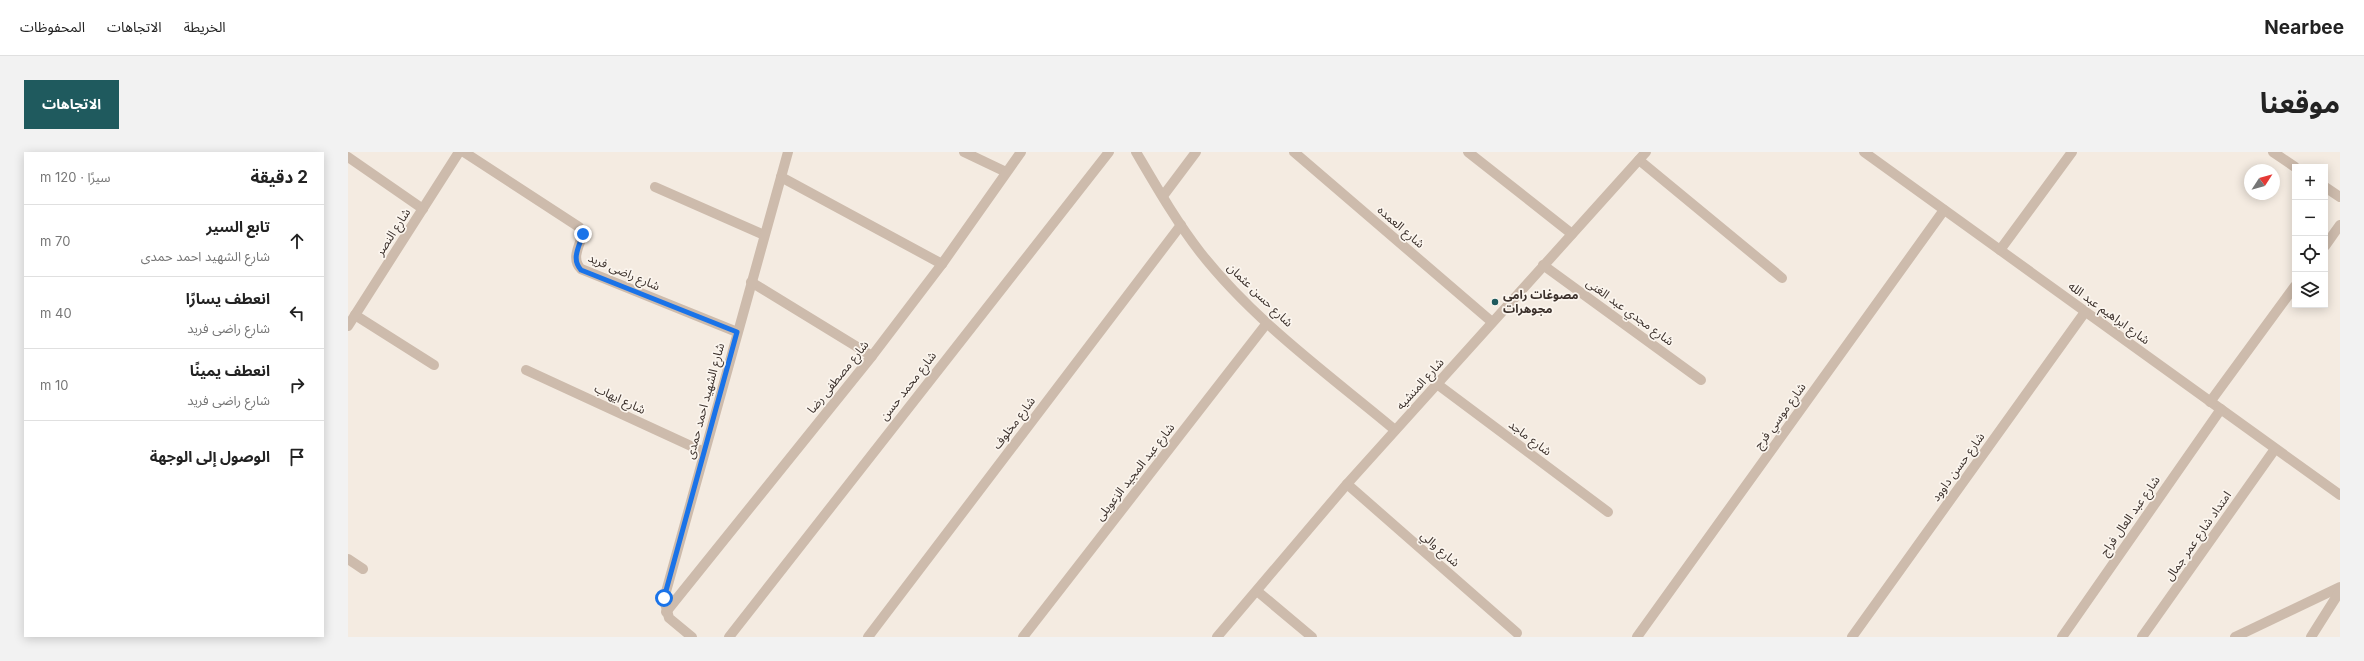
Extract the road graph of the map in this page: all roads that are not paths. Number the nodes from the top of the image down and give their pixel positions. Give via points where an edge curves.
1 (459, 152) edge
2 (464, 152) edge
3 (788, 152) edge
4 (964, 152) edge
5 (1021, 152) edge
6 (1109, 152) edge
7 (1136, 152) edge
8 (1196, 152) edge
9 (1294, 152) edge
10 (1468, 152) edge
11 (1646, 152) edge
12 (1864, 152) edge
13 (2072, 152) edge
14 (2273, 152) edge
15 (348, 158) edge
16 (1639, 160) junction
17 (2292, 165) edge
18 (1006, 172) junction
19 (781, 176) junction
20 (655, 187) dead end
21 (2328, 189) edge
22 (1163, 196) junction
23 (2340, 197) edge
24 (423, 209) junction
25 (1944, 210) junction
26 (1181, 225) junction
27 (2340, 225) edge
28 (1572, 234) junction
29 (764, 235) junction
30 (2328, 242) edge
31 (2000, 250) junction
32 (942, 264) junction
33 (1543, 265) junction
34 (1782, 278) dead end
35 (751, 282) junction
36 (2292, 290) edge
37 (2086, 312) junction
38 (355, 315) junction
39 (1492, 322) junction
40 (1267, 323) junction
41 (348, 326) edge
42 (737, 332) junction
43 (872, 356) junction
44 (434, 364) dead end
45 (526, 370) dead end
46 (1700, 380) dead end
47 (1436, 384) junction
48 (2210, 402) junction
49 (2221, 409) junction
50 (1395, 430) junction
51 (2276, 449) junction
52 (704, 452) junction
53 (1347, 484) junction
54 (2340, 495) edge
55 (1608, 512) dead end
56 (348, 559) edge
57 (363, 569) dead end
58 (2340, 587) edge
59 (1257, 591) junction
60 (2340, 591) edge
61 (666, 612) junction
62 (1517, 633) dead end
63 (692, 637) edge
64 (728, 637) edge
65 (868, 637) edge
66 (1022, 637) edge
67 (1217, 637) edge
68 (1312, 637) edge
69 (1637, 637) edge
70 (1852, 637) edge
71 (2062, 637) edge
72 (2142, 637) edge
73 (2235, 637) edge
74 (2311, 637) edge

1 - 24 street, شارع النصر
2 - 42 street, شارع راضى فريد via 579,227 583,234 575,258 581,270
3 - 19 street, شارع الشهيد احمد حمدى
4 - 18 street
5 - 18 street, شارع مصطفى رضا
6 - 64 street, شارع محمد حسن
7 - 22 street, شارع حسن عثمان
8 - 22 street
9 - 39 street, شارع العمده
10 - 28 street
11 - 16 street, شارع المنشيه
12 - 25 street, شارع ابراهيم عبد الله
13 - 31 street
14 - 17 street
15 - 24 street
16 - 28 street, شارع المنشيه
16 - 34 street
18 - 32 street, شارع مصطفى رضا
19 - 29 street, شارع الشهيد احمد حمدى
19 - 32 street
20 - 29 street
21 - 23 street
22 - 26 street, شارع حسن عثمان
24 - 38 street, شارع النصر
25 - 31 street, شارع ابراهيم عبد الله
25 - 69 street, شارع موسي فرج
26 - 40 street, شارع حسن عثمان via 1221,277
26 - 65 street, شارع مخلوف
27 - 30 street
28 - 33 street, شارع المنشيه
29 - 35 street, شارع الشهيد احمد حمدى
31 - 37 street, شارع ابراهيم عبد الله
32 - 43 street, شارع مصطفى رضا
33 - 39 street, شارع المنشيه
33 - 46 street, شارع مجدي عبد الغنى
35 - 42 street, شارع الشهيد احمد حمدى
35 - 43 street
36 - 48 street
37 - 48 street, شارع ابراهيم عبد الله
37 - 70 street, شارع حسن داوود
38 - 41 street, شارع النصر
38 - 44 street
39 - 47 street, شارع المنشيه
40 - 50 street, شارع حسن عثمان
40 - 66 street, شارع عبد المجيد الزعويلى
42 - 52 street, شارع الشهيد احمد حمدى
43 - 61 street, شارع مصطفى رضا
45 - 52 street, شارع ايهاب
47 - 50 street, شارع المنشيه
47 - 55 street, شارع ماجد
48 - 49 street, شارع ابراهيم عبد الله
49 - 51 street, شارع ابراهيم عبد الله
49 - 71 street, شارع عبد العال فراج
50 - 53 street, شارع المنشيه
51 - 54 street, شارع ابراهيم عبد الله
51 - 72 street, امتداد شارع عمر جمال
52 - 61 street, شارع الشهيد احمد حمدى via 664,598
53 - 59 street, شارع المنشيه
53 - 62 street, شارع والي
56 - 57 street
58 - 73 street
59 - 67 street, شارع المنشيه
59 - 68 street
60 - 74 street
61 - 63 street via 674,623

